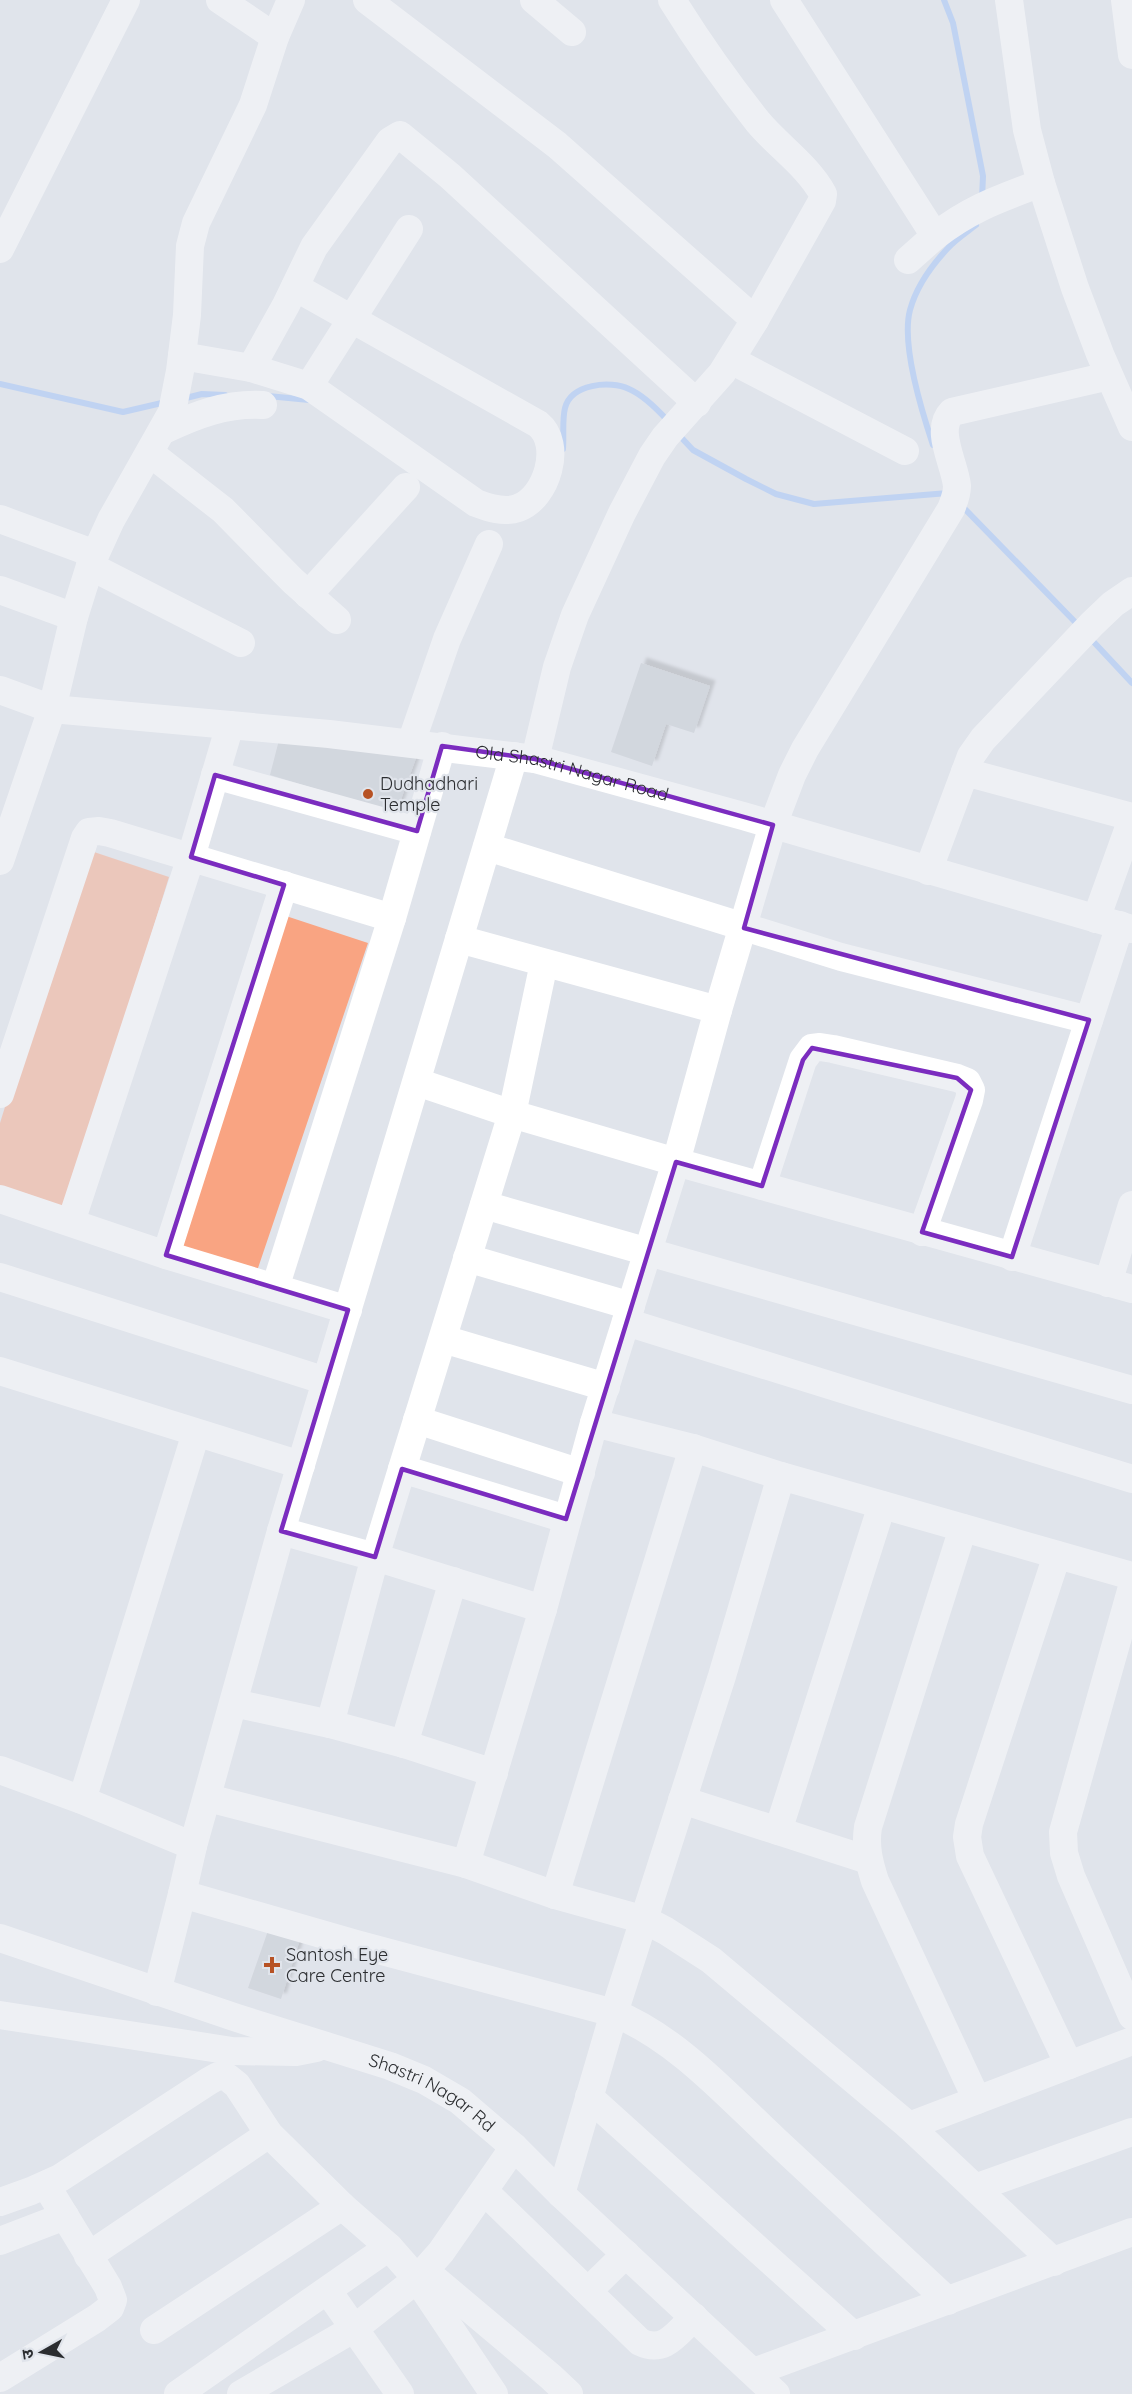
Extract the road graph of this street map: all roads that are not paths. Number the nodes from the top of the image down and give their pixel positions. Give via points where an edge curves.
1 (126, 0) edge
2 (220, 0) edge
3 (291, 0) edge
4 (367, 0) edge
5 (534, 0) edge
6 (784, 0) edge
7 (1009, 0) edge
8 (1125, 0) edge
9 (680, 3) edge
10 (572, 32) dead end
11 (275, 37) junction
12 (1132, 55) edge
13 (1041, 183) junction
14 (409, 228) dead end
15 (935, 236) junction
16 (0, 249) edge
17 (908, 260) dead end
18 (295, 287) junction
19 (350, 319) junction
20 (755, 320) junction
21 (731, 360) junction
22 (181, 364) junction
23 (251, 368) junction
24 (1109, 376) junction
25 (309, 386) junction
26 (263, 405) dead end
27 (694, 407) junction
28 (1132, 427) edge
29 (161, 432) junction
30 (905, 451) dead end
31 (406, 487) dead end
32 (0, 519) edge
33 (489, 544) dead end
34 (93, 560) junction
35 (0, 590) edge
36 (1132, 591) edge
37 (308, 595) junction
38 (74, 617) junction
39 (337, 620) dead end
40 (241, 644) dead end
41 (0, 690) edge
42 (51, 709) junction
43 (230, 725) junction
44 (411, 743) junction
45 (442, 746) junction
46 (525, 757) junction
47 (964, 772) junction
48 (215, 775) junction
49 (11, 790) edge
50 (1132, 818) edge
51 (773, 825) junction
52 (417, 831) junction
53 (487, 847) junction
54 (191, 857) junction
55 (0, 861) edge
56 (928, 871) junction
57 (284, 885) junction
58 (392, 918) junction
59 (1116, 924) edge
60 (744, 928) junction
61 (459, 939) junction
62 (543, 963) junction
63 (718, 1010) junction
64 (1089, 1020) junction
65 (417, 1082) junction
66 (0, 1094) edge
67 (512, 1114) junction
68 (676, 1162) junction
69 (762, 1186) junction
70 (0, 1199) edge
71 (484, 1205) junction
72 (1132, 1205) edge
73 (71, 1222) junction
74 (922, 1232) junction
75 (647, 1251) junction
76 (166, 1255) junction
77 (1012, 1257) junction
78 (467, 1258) junction
79 (0, 1277) edge
80 (1120, 1286) edge
81 (275, 1288) junction
82 (348, 1310) junction
83 (628, 1314) junction
84 (442, 1339) junction
85 (0, 1371) edge
86 (326, 1381) junction
87 (606, 1387) junction
88 (1132, 1390) edge
89 (417, 1420) junction
90 (594, 1423) junction
91 (196, 1433) junction
92 (693, 1448) junction
93 (301, 1465) junction
94 (402, 1469) junction
95 (581, 1473) junction
96 (781, 1476) junction
97 (1132, 1479) edge
98 (882, 1505) junction
99 (566, 1519) junction
100 (963, 1528) junction
101 (281, 1531) junction
102 (1057, 1555) junction
103 (375, 1557) junction
104 (1132, 1576) edge
105 (453, 1581) junction
106 (1132, 1587) edge
107 (543, 1609) junction
108 (234, 1703) junction
109 (330, 1724) junction
110 (404, 1744) junction
111 (0, 1770) edge
112 (494, 1773) junction
113 (208, 1798) junction
114 (82, 1800) junction
115 (682, 1800) junction
116 (778, 1831) junction
117 (193, 1845) junction
118 (868, 1860) junction
119 (466, 1864) junction
120 (182, 1894) junction
121 (555, 1895) junction
122 (645, 1920) junction
123 (0, 1938) edge
124 (157, 1992) junction
125 (614, 2013) junction
126 (0, 2014) edge
127 (1132, 2016) edge
128 (237, 2018) junction
129 (1132, 2041) edge
130 (327, 2046) junction
131 (230, 2064) junction
132 (1070, 2065) junction
133 (589, 2097) junction
134 (977, 2100) junction
135 (909, 2126) junction
136 (1132, 2133) edge
137 (269, 2134) junction
138 (514, 2147) junction
139 (46, 2185) junction
140 (975, 2188) junction
141 (484, 2191) junction
142 (561, 2194) junction
143 (0, 2202) edge
144 (342, 2206) junction
145 (65, 2216) junction
146 (1132, 2232) edge
147 (0, 2241) edge
148 (389, 2247) junction
149 (626, 2254) junction
150 (87, 2256) junction
151 (1054, 2262) junction
152 (421, 2275) junction
153 (328, 2291) junction
154 (588, 2291) junction
155 (948, 2301) junction
156 (694, 2317) junction
157 (355, 2328) junction
158 (154, 2330) dead end
159 (854, 2336) junction
160 (754, 2372) junction
161 (0, 2378) edge
162 (178, 2394) edge
163 (241, 2394) edge
164 (400, 2394) edge
165 (494, 2394) edge
166 (568, 2394) edge
167 (776, 2394) edge

1 - 16 street
2 - 11 street
3 - 11 street
4 - 20 street via 557,145
5 - 10 street
6 - 15 street
7 - 13 street via 1026,121
8 - 12 street
9 - 20 street via 716,66 759,123 823,194
11 - 22 street via 253,105 196,223 190,246
13 - 15 street via 984,205
13 - 24 street
14 - 19 street
15 - 17 street
18 - 19 street
18 - 23 street
18 - 27 street via 328,225 390,141 400,135 450,176
19 - 25 street
19 - 25 street via 547,432 550,459 538,493 517,508 492,509 476,503
20 - 21 street
21 - 27 street
21 - 30 street
22 - 23 street
22 - 29 street
23 - 25 street
24 - 28 street
24 - 51 street via 952,412 946,418 944,430 957,485 954,502 805,749
26 - 29 street via 206,412
27 - 46 street via 652,456 622,513 575,615
29 - 34 street
29 - 37 street via 223,510
31 - 37 street
32 - 34 street
33 - 44 street via 447,639
34 - 38 street
34 - 40 street
35 - 38 street
36 - 47 street via 1113,604 982,739
37 - 39 street
38 - 42 street
41 - 42 street, Old Shastri Nagar Road
42 - 43 street, Old Shastri Nagar Road
42 - 49 street
43 - 44 street, Old Shastri Nagar Road
43 - 48 street
44 - 45 street, Old Shastri Nagar Road
45 - 46 street, Old Shastri Nagar Road
45 - 52 street
46 - 51 street, Old Shastri Nagar Road
46 - 53 street
47 - 50 street
47 - 56 street
48 - 52 street
48 - 54 street
49 - 55 street
50 - 59 street
51 - 56 street, Old Shastri Nagar Road
51 - 60 street
52 - 58 street
53 - 60 street
53 - 61 street
54 - 57 street
54 - 66 street via 110,833 89,832
54 - 73 street
56 - 59 street, Old Shastri Nagar Road
57 - 58 street
57 - 76 street
58 - 81 street
59 - 64 street
60 - 63 street
60 - 64 street via 841,957
61 - 62 street
61 - 65 street
62 - 63 street
62 - 67 street
63 - 68 street
64 - 77 street
65 - 67 street
65 - 82 street
67 - 68 street
67 - 71 street
68 - 69 street
68 - 75 street
69 - 74 street
69 - 74 street via 802,1060 812,1048 833,1049 957,1078 967,1082 971,1090 969,1100
70 - 73 street
71 - 75 street
71 - 78 street
72 - 80 street
73 - 76 street
74 - 77 street
75 - 83 street
75 - 88 street
76 - 81 street
77 - 80 street
78 - 83 street
78 - 84 street
79 - 86 street
81 - 82 street
82 - 86 street
83 - 87 street
83 - 97 street
84 - 87 street
84 - 89 street
85 - 91 street
86 - 93 street
87 - 90 street
89 - 94 street
89 - 95 street
90 - 92 street
90 - 95 street
91 - 93 street
91 - 114 street
92 - 96 street
92 - 121 street
93 - 101 street
94 - 99 street
94 - 103 street
95 - 99 street
96 - 98 street
96 - 115 street
98 - 100 street
98 - 116 street
99 - 107 street
100 - 102 street
100 - 118 street via 868,1827
101 - 103 street
101 - 108 street
102 - 104 street
102 - 132 street via 967,1837 970,1856
103 - 105 street
103 - 109 street
105 - 107 street
105 - 110 street
106 - 127 street via 1063,1832 1071,1876
107 - 112 street
108 - 109 street
108 - 113 street
109 - 110 street
110 - 112 street
111 - 114 street
112 - 119 street
113 - 117 street
113 - 119 street
114 - 117 street
115 - 116 street
115 - 122 street
116 - 118 street
117 - 120 street
118 - 134 street
119 - 121 street
120 - 124 street
120 - 125 street
121 - 122 street
122 - 125 street
122 - 135 street via 711,1960
123 - 124 street, Shastri Nagar Rd
124 - 128 street, Shastri Nagar Rd
125 - 133 street
125 - 155 street via 639,2023 693,2065
126 - 131 street
128 - 130 street, Shastri Nagar Rd
128 - 131 street
129 - 132 street
130 - 131 street
130 - 138 street, Shastri Nagar Rd via 424,2080 460,2101
131 - 137 street via 237,2085
131 - 139 street via 218,2076
132 - 134 street
133 - 142 street
133 - 159 street
134 - 135 street
135 - 140 street
136 - 140 street
137 - 144 street
137 - 150 street
138 - 141 street
138 - 142 street, Shastri Nagar Rd
139 - 143 street
139 - 145 street
140 - 151 street
141 - 152 street
141 - 154 street
142 - 149 street, Shastri Nagar Rd
144 - 148 street
144 - 158 street
145 - 147 street
145 - 150 street
146 - 151 street
148 - 152 street
148 - 153 street
149 - 154 street
149 - 156 street, Shastri Nagar Rd
150 - 161 street via 108,2287 113,2300 110,2308
151 - 155 street
152 - 157 street
152 - 165 street
152 - 166 street
153 - 157 street
153 - 162 street
154 - 156 street via 640,2342 651,2347 668,2342
155 - 159 street
156 - 160 street, Shastri Nagar Rd
157 - 163 street
157 - 164 street
159 - 160 street
160 - 167 street, Shastri Nagar Rd

